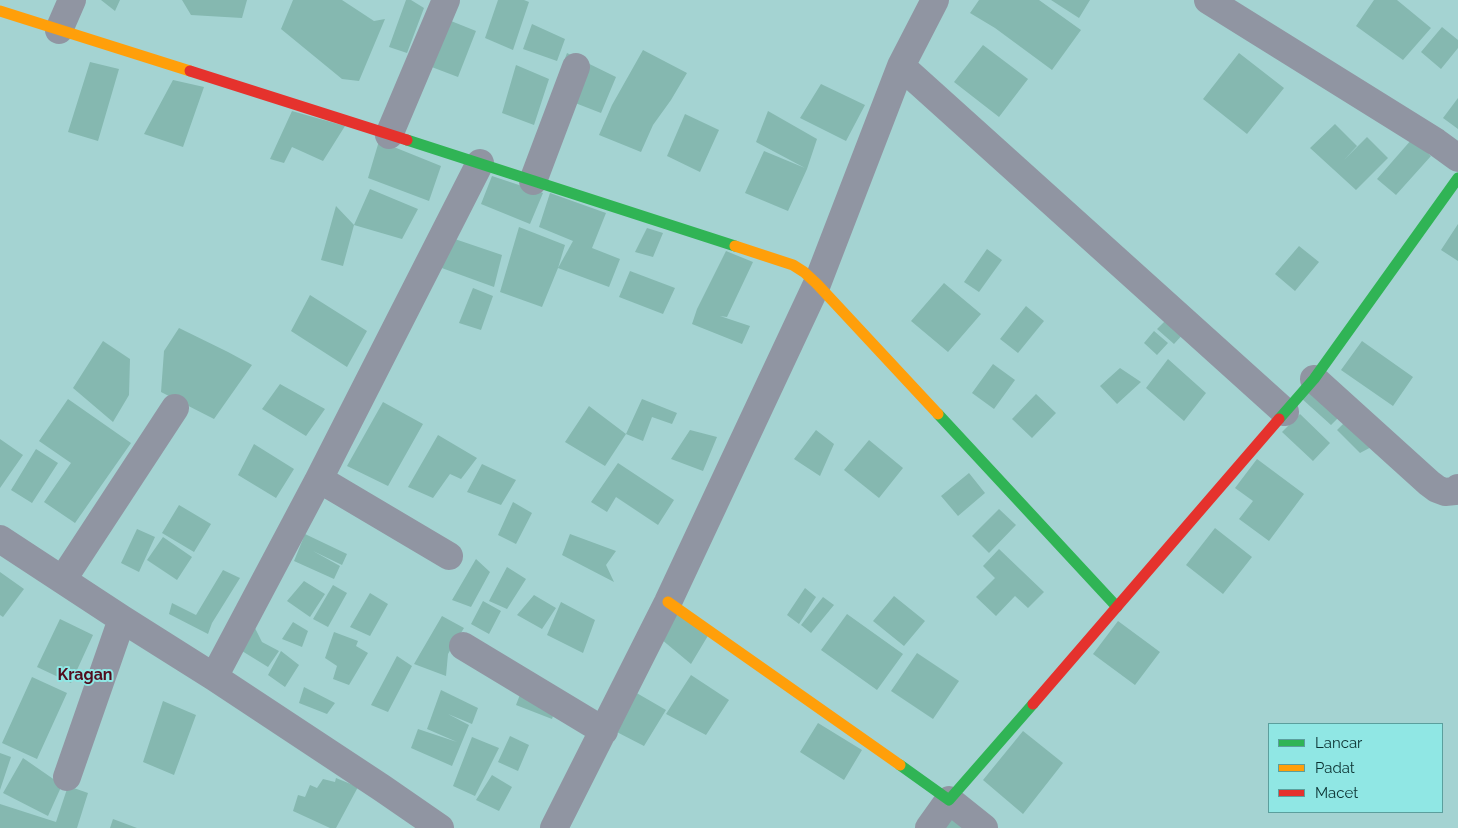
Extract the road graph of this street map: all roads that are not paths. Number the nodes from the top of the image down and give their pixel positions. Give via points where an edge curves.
1 (72, 0) edge
2 (446, 0) edge
3 (935, 0) edge
4 (1208, 0) edge
5 (0, 11) edge
6 (59, 30) junction
7 (901, 66) junction
8 (576, 67) dead end
9 (389, 135) junction
10 (1458, 158) edge
11 (480, 163) junction
12 (1458, 178) edge
13 (533, 180) junction
14 (817, 284) junction
15 (1314, 379) junction
16 (175, 408) dead end
17 (1285, 412) junction
18 (319, 478) junction
19 (1458, 488) edge
20 (0, 539) edge
21 (449, 556) dead end
22 (63, 579) junction
23 (668, 602) junction
24 (1117, 607) junction
25 (122, 619) junction
26 (463, 646) dead end
27 (214, 677) junction
28 (604, 731) junction
29 (67, 777) dead end
30 (949, 800) junction
31 (440, 828) edge
32 (554, 828) edge
33 (929, 828) edge
34 (984, 828) edge

1 - 6 street
2 - 9 street
3 - 7 street
4 - 10 street
5 - 6 street
6 - 9 street
7 - 14 street
7 - 17 street
8 - 13 street
9 - 11 street
11 - 13 street
11 - 18 street
12 - 15 street
13 - 14 street via 793,265
14 - 23 street
14 - 24 street
15 - 17 street
15 - 19 street via 1429,483 1446,492
16 - 22 street
17 - 24 street
18 - 21 street
18 - 27 street
20 - 22 street
22 - 25 street
23 - 28 street
23 - 30 street
24 - 30 street
25 - 27 street
25 - 29 street
26 - 28 street
27 - 31 street
28 - 32 street
30 - 33 street
30 - 34 street

